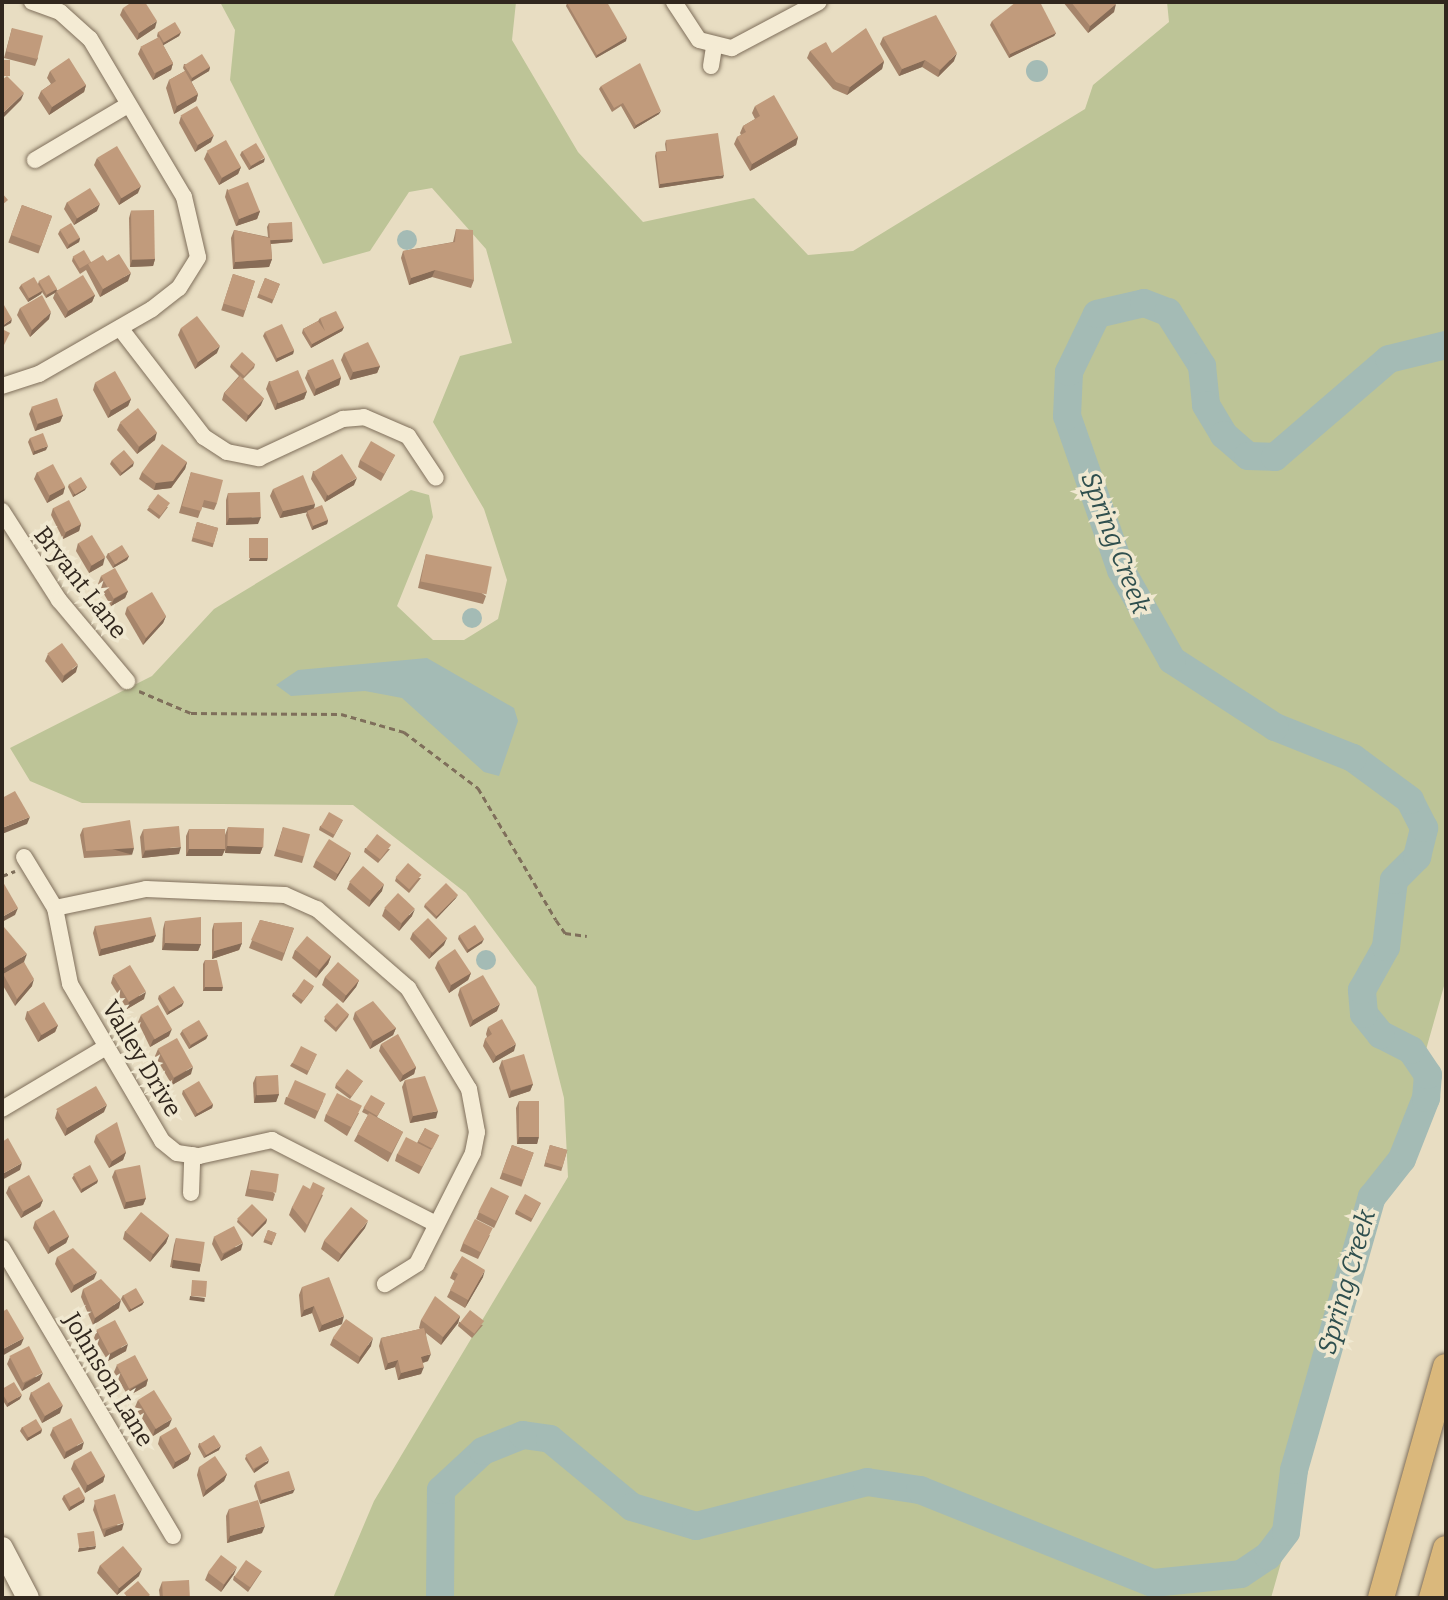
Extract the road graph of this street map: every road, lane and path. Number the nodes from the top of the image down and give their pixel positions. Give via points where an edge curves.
1 (32, 2) edge
2 (674, 2) edge
3 (819, 2) edge
4 (714, 47) junction
5 (711, 66) dead end
6 (128, 105) junction
7 (35, 160) dead end
8 (120, 328) junction
9 (2, 386) edge
10 (2, 397) edge
11 (436, 478) dead end
12 (2, 511) edge
13 (127, 681) joint
14 (19, 864) joint
15 (2, 876) edge
16 (55, 908) junction
17 (587, 936) dead end
18 (106, 1047) junction
19 (2, 1109) edge
20 (192, 1155) junction
21 (191, 1193) dead end
22 (436, 1224) junction
23 (2, 1248) edge
24 (385, 1284) dead end
25 (1446, 1367) edge
26 (173, 1536) dead end
27 (2, 1548) edge
28 (1446, 1549) edge
29 (28, 1598) edge
30 (1381, 1598) edge
31 (1432, 1598) edge

1 - 6 street via 78,25
2 - 4 street via 699,40
3 - 4 street via 732,48
4 - 5 street
6 - 7 street
6 - 8 street via 184,197 199,240 179,288
8 - 9 street via 39,374
8 - 11 street via 204,437 227,452 259,458 343,419 364,417 408,436
9 - 10 street
12 - 13 street, Bryant Lane via 59,600
13 - 17 path via 178,710 341,714 415,738 478,788 565,933
14 - 15 path
14 - 16 street, Valley Drive
16 - 18 street, Valley Drive via 70,984
16 - 22 street via 146,889 285,895 317,909 408,988 469,1089 473,1153
18 - 19 street
18 - 20 street, Valley Drive via 162,1141
20 - 21 street
20 - 22 street via 272,1140
22 - 24 street via 417,1264
23 - 26 street, Johnson Lane
25 - 30 highway
27 - 29 main road
28 - 31 highway

